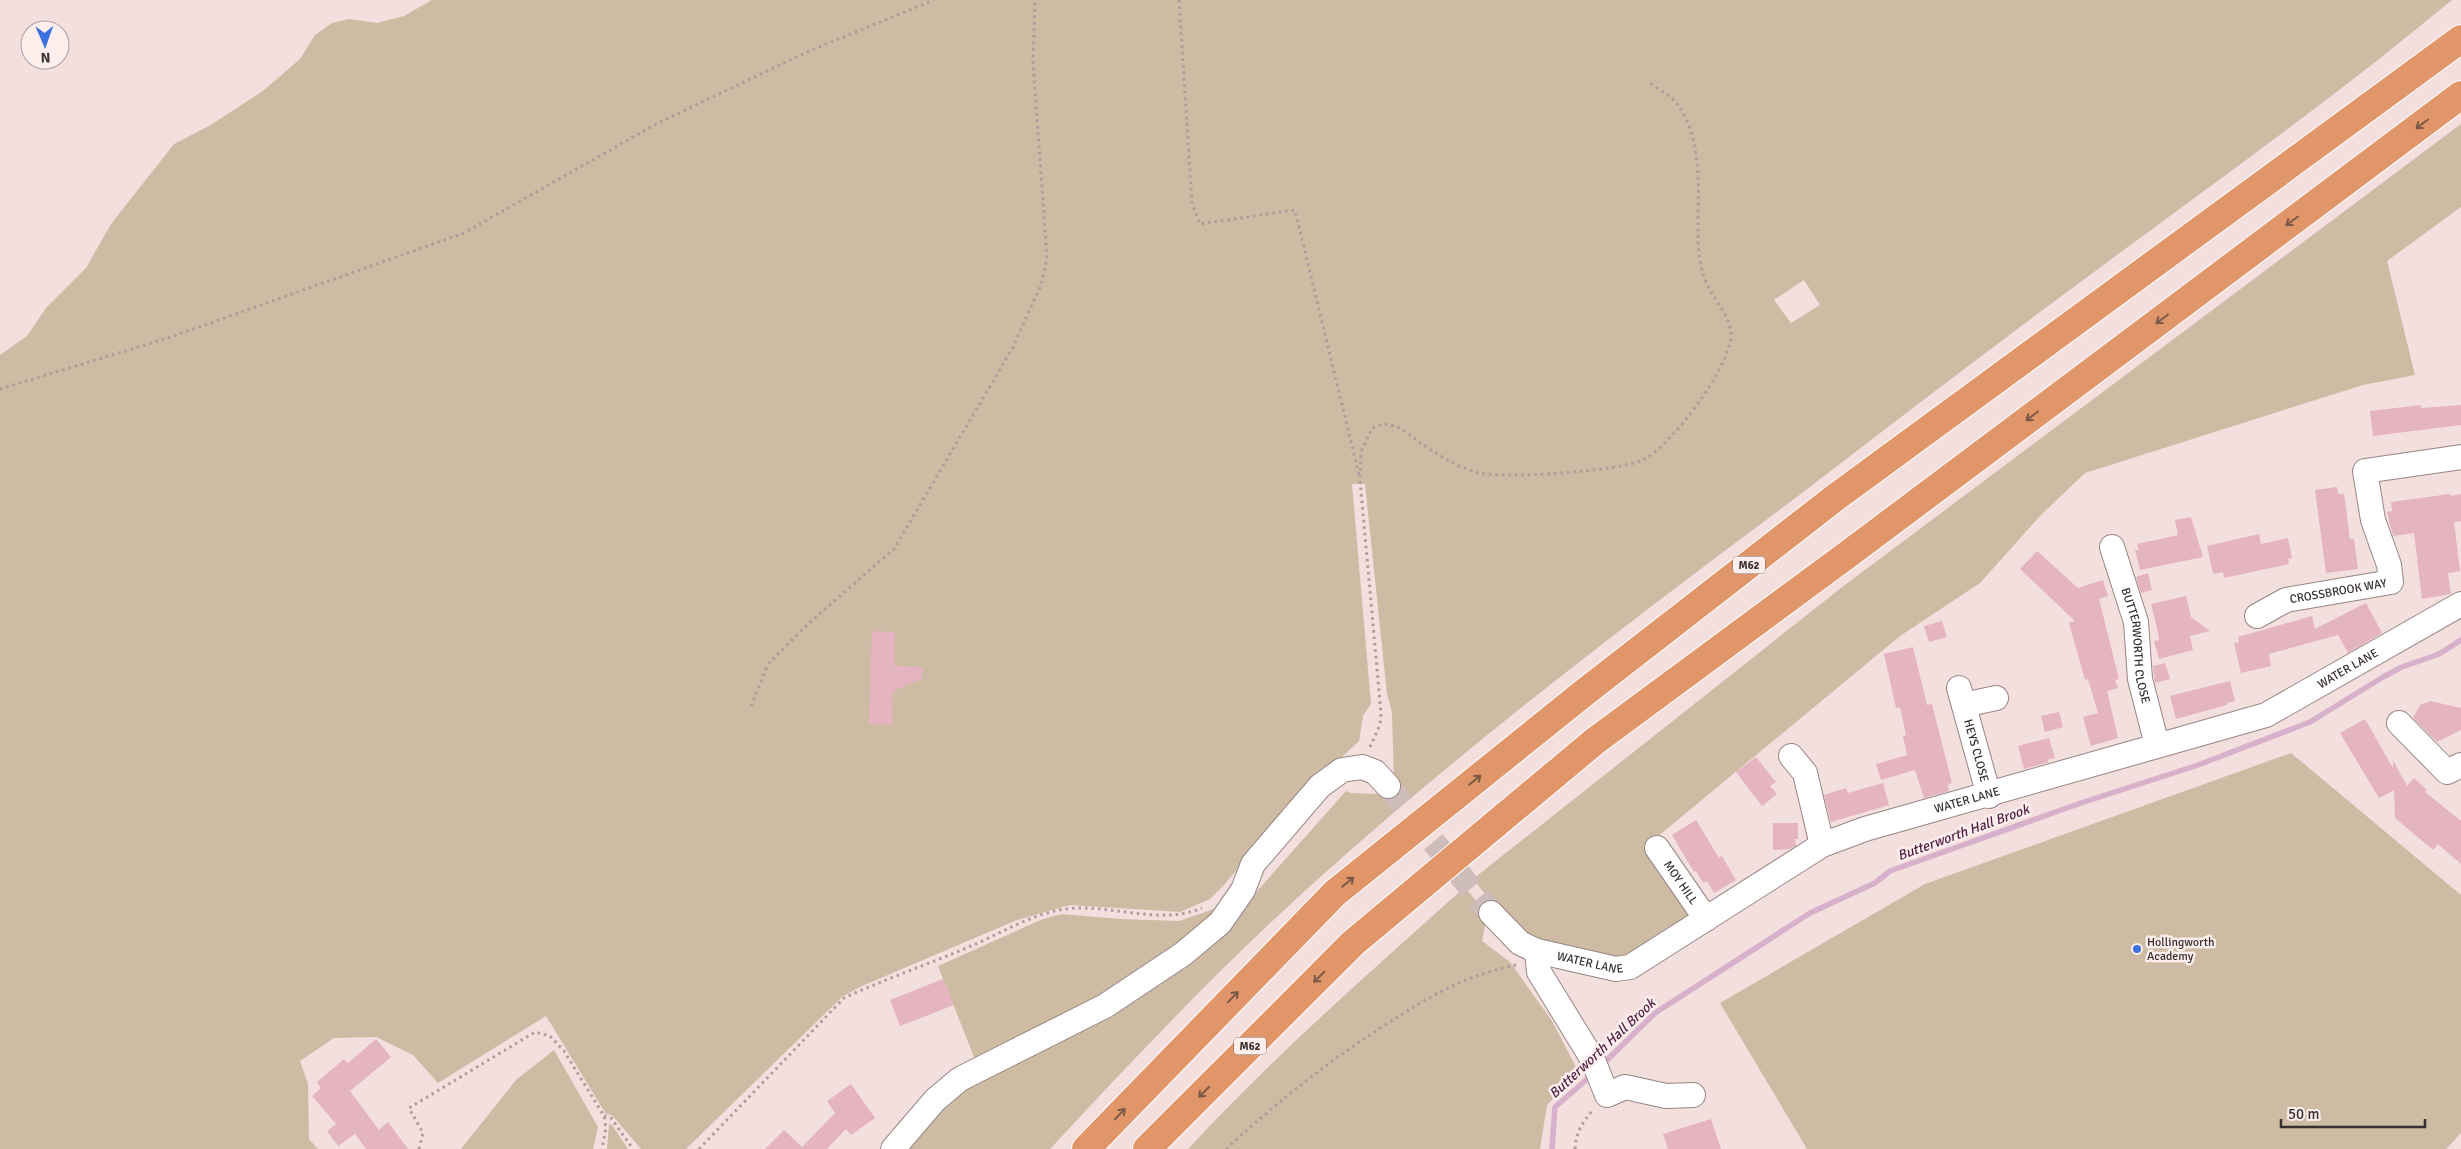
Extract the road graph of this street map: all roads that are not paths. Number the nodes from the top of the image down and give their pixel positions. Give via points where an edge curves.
1 (2461, 38) edge
2 (2461, 94) edge
3 (2461, 457) edge
4 (2112, 547) dead end
5 (2461, 604) edge
6 (2257, 616) dead end
7 (1996, 698) dead end
8 (2399, 723) dead end
9 (2158, 744) junction
10 (1791, 756) dead end
11 (2454, 768) edge
12 (1388, 786) tunnel mouth
13 (1989, 796) junction
14 (1822, 846) junction
15 (1657, 848) dead end
16 (1491, 912) tunnel mouth
17 (1706, 919) junction
18 (1537, 956) junction
19 (1693, 1095) dead end
20 (893, 1149) edge
21 (1086, 1149) edge
22 (1147, 1149) edge

21 -> 1 highway, M62 via 1335,893 1585,692 1836,497
2 -> 22 highway, M62 via 1594,741 1353,943
3 - 6 street, CROSSBROOK WAY via 2365,471 2373,520 2389,565 2391,582 2286,600
4 - 9 street, BUTTERWORTH CLOSE via 2136,622 2140,679
5 - 9 street, WATER LANE via 2266,715
7 - 13 street, HEYS CLOSE via 1962,697
8 - 11 street
9 - 13 street, WATER LANE
10 - 14 street via 1804,773
12 - 20 street via 1375,772 1362,766 1342,770 1320,786 1253,864 1243,890 1220,923 1183,954 1105,1006 960,1079 935,1100
13 - 14 street, WATER LANE via 1865,829
14 - 17 street, WATER LANE
15 - 17 street, MOY HILL
16 - 18 street, WATER LANE
17 - 18 street, WATER LANE via 1630,967 1616,969
18 - 19 street via 1539,972 1593,1060 1607,1095 1624,1087 1666,1096

